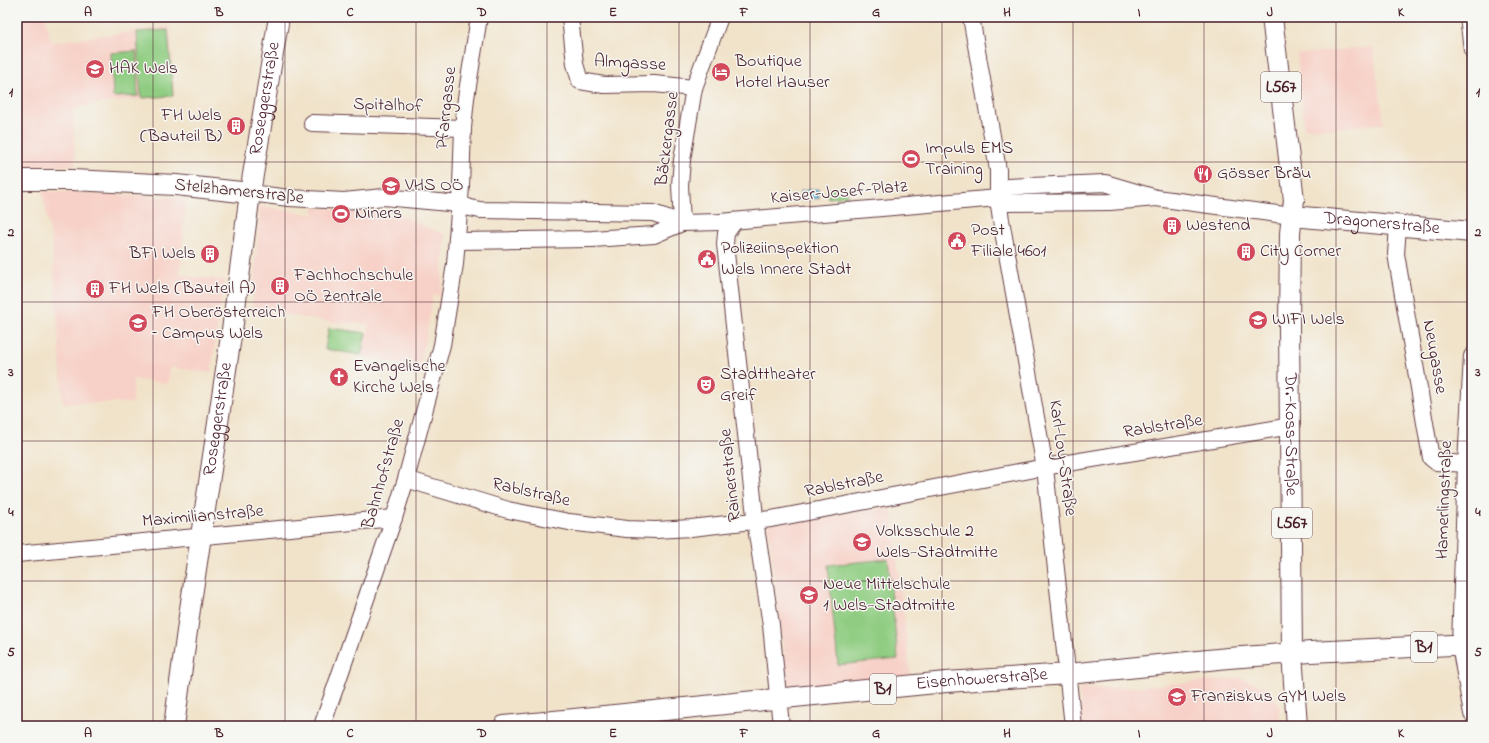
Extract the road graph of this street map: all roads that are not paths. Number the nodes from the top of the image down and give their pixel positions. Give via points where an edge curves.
1 (279, 17) edge
2 (478, 17) edge
3 (570, 17) edge
4 (720, 17) edge
5 (971, 17) edge
6 (1272, 17) edge
7 (1468, 17) edge
8 (1472, 50) edge
9 (694, 88) junction
10 (312, 123) dead end
11 (464, 128) junction
12 (17, 180) edge
13 (250, 193) junction
14 (998, 198) junction
15 (460, 204) junction
16 (1292, 216) junction
17 (734, 222) junction
18 (682, 223) junction
19 (1398, 226) junction
20 (1472, 232) edge
21 (457, 241) junction
22 (1472, 356) edge
23 (1291, 426) junction
24 (1466, 464) junction
25 (1045, 468) junction
26 (406, 479) junction
27 (394, 518) junction
28 (756, 522) junction
29 (201, 538) junction
30 (17, 554) edge
31 (1466, 645) edge
32 (1292, 653) junction
33 (1068, 674) junction
34 (778, 700) junction
35 (1472, 714) edge
36 (174, 726) edge
37 (322, 726) edge
38 (504, 726) edge
39 (781, 726) edge
40 (1073, 726) edge
41 (1297, 726) edge

1 - 13 main road, Roseggerstraße
2 - 11 street, Pfarrgasse
3 - 9 street, Almgasse via 575,64 580,81 604,85 654,84
4 - 9 street, Bäckergasse
5 - 14 street, Karl-Loy-Straße via 998,170
6 - 16 main road, L567 via 1294,200
7 - 8 street
9 - 18 street, Bäckergasse via 682,160
10 - 11 street, Spitalhof
11 - 15 street, Pfarrgasse
12 - 13 main road, Stelzhamerstraße via 176,185
13 - 15 street, Stelzhamerstraße via 344,202 384,197
13 - 29 main road, Roseggerstraße
14 - 16 street, Kaiser-Josef-Platz via 1008,203 1110,202 1156,198
14 - 17 street, Kaiser-Josef-Platz
14 - 25 street, Karl-Loy-Straße
15 - 18 street, Kaiser-Josef-Platz via 480,210 653,213
15 - 21 street, Bahnhofstraße
16 - 19 main road, Dragonerstraße
16 - 23 main road, Dr.-Koss-Straße / L567 via 1289,326
17 - 18 street, Kaiser-Josef-Platz
17 - 28 street, Rainerstraße via 726,233 725,244
18 - 21 street, Kaiser-Josef-Platz via 654,235 592,239
19 - 20 main road, Dragonerstraße
19 - 24 street, Neugasse via 1396,254 1431,458 1436,462
21 - 26 street, Bahnhofstraße via 453,286 442,345
22 - 24 street, Hamerlingstraße
23 - 25 street, Rablstraße
23 - 32 main road, Dr.-Koss-Straße / L567
24 - 31 street, Hamerlingstraße
25 - 28 street, Rablstraße
25 - 33 street, Karl-Loy-Straße
26 - 27 street, Bahnhofstraße
26 - 28 street, Rablstraße via 508,510 569,522 656,530
27 - 29 street, Maximilianstraße
27 - 37 street, Bahnhofstraße
28 - 34 street, Rainerstraße via 771,625
29 - 30 street, Maximilianstraße
29 - 36 main road, Roseggerstraße
31 - 32 main road, B1
31 - 35 street, Hamerlingstraße
32 - 33 main road, Eisenhowerstraße / B1
32 - 41 main road, Dr.-Koss-Straße
33 - 34 main road, Eisenhowerstraße / B1 via 946,682
33 - 40 street, Karl-Loy-Straße
34 - 38 main road, Eisenhowerstraße / B1
34 - 39 street, Rainerstraße

